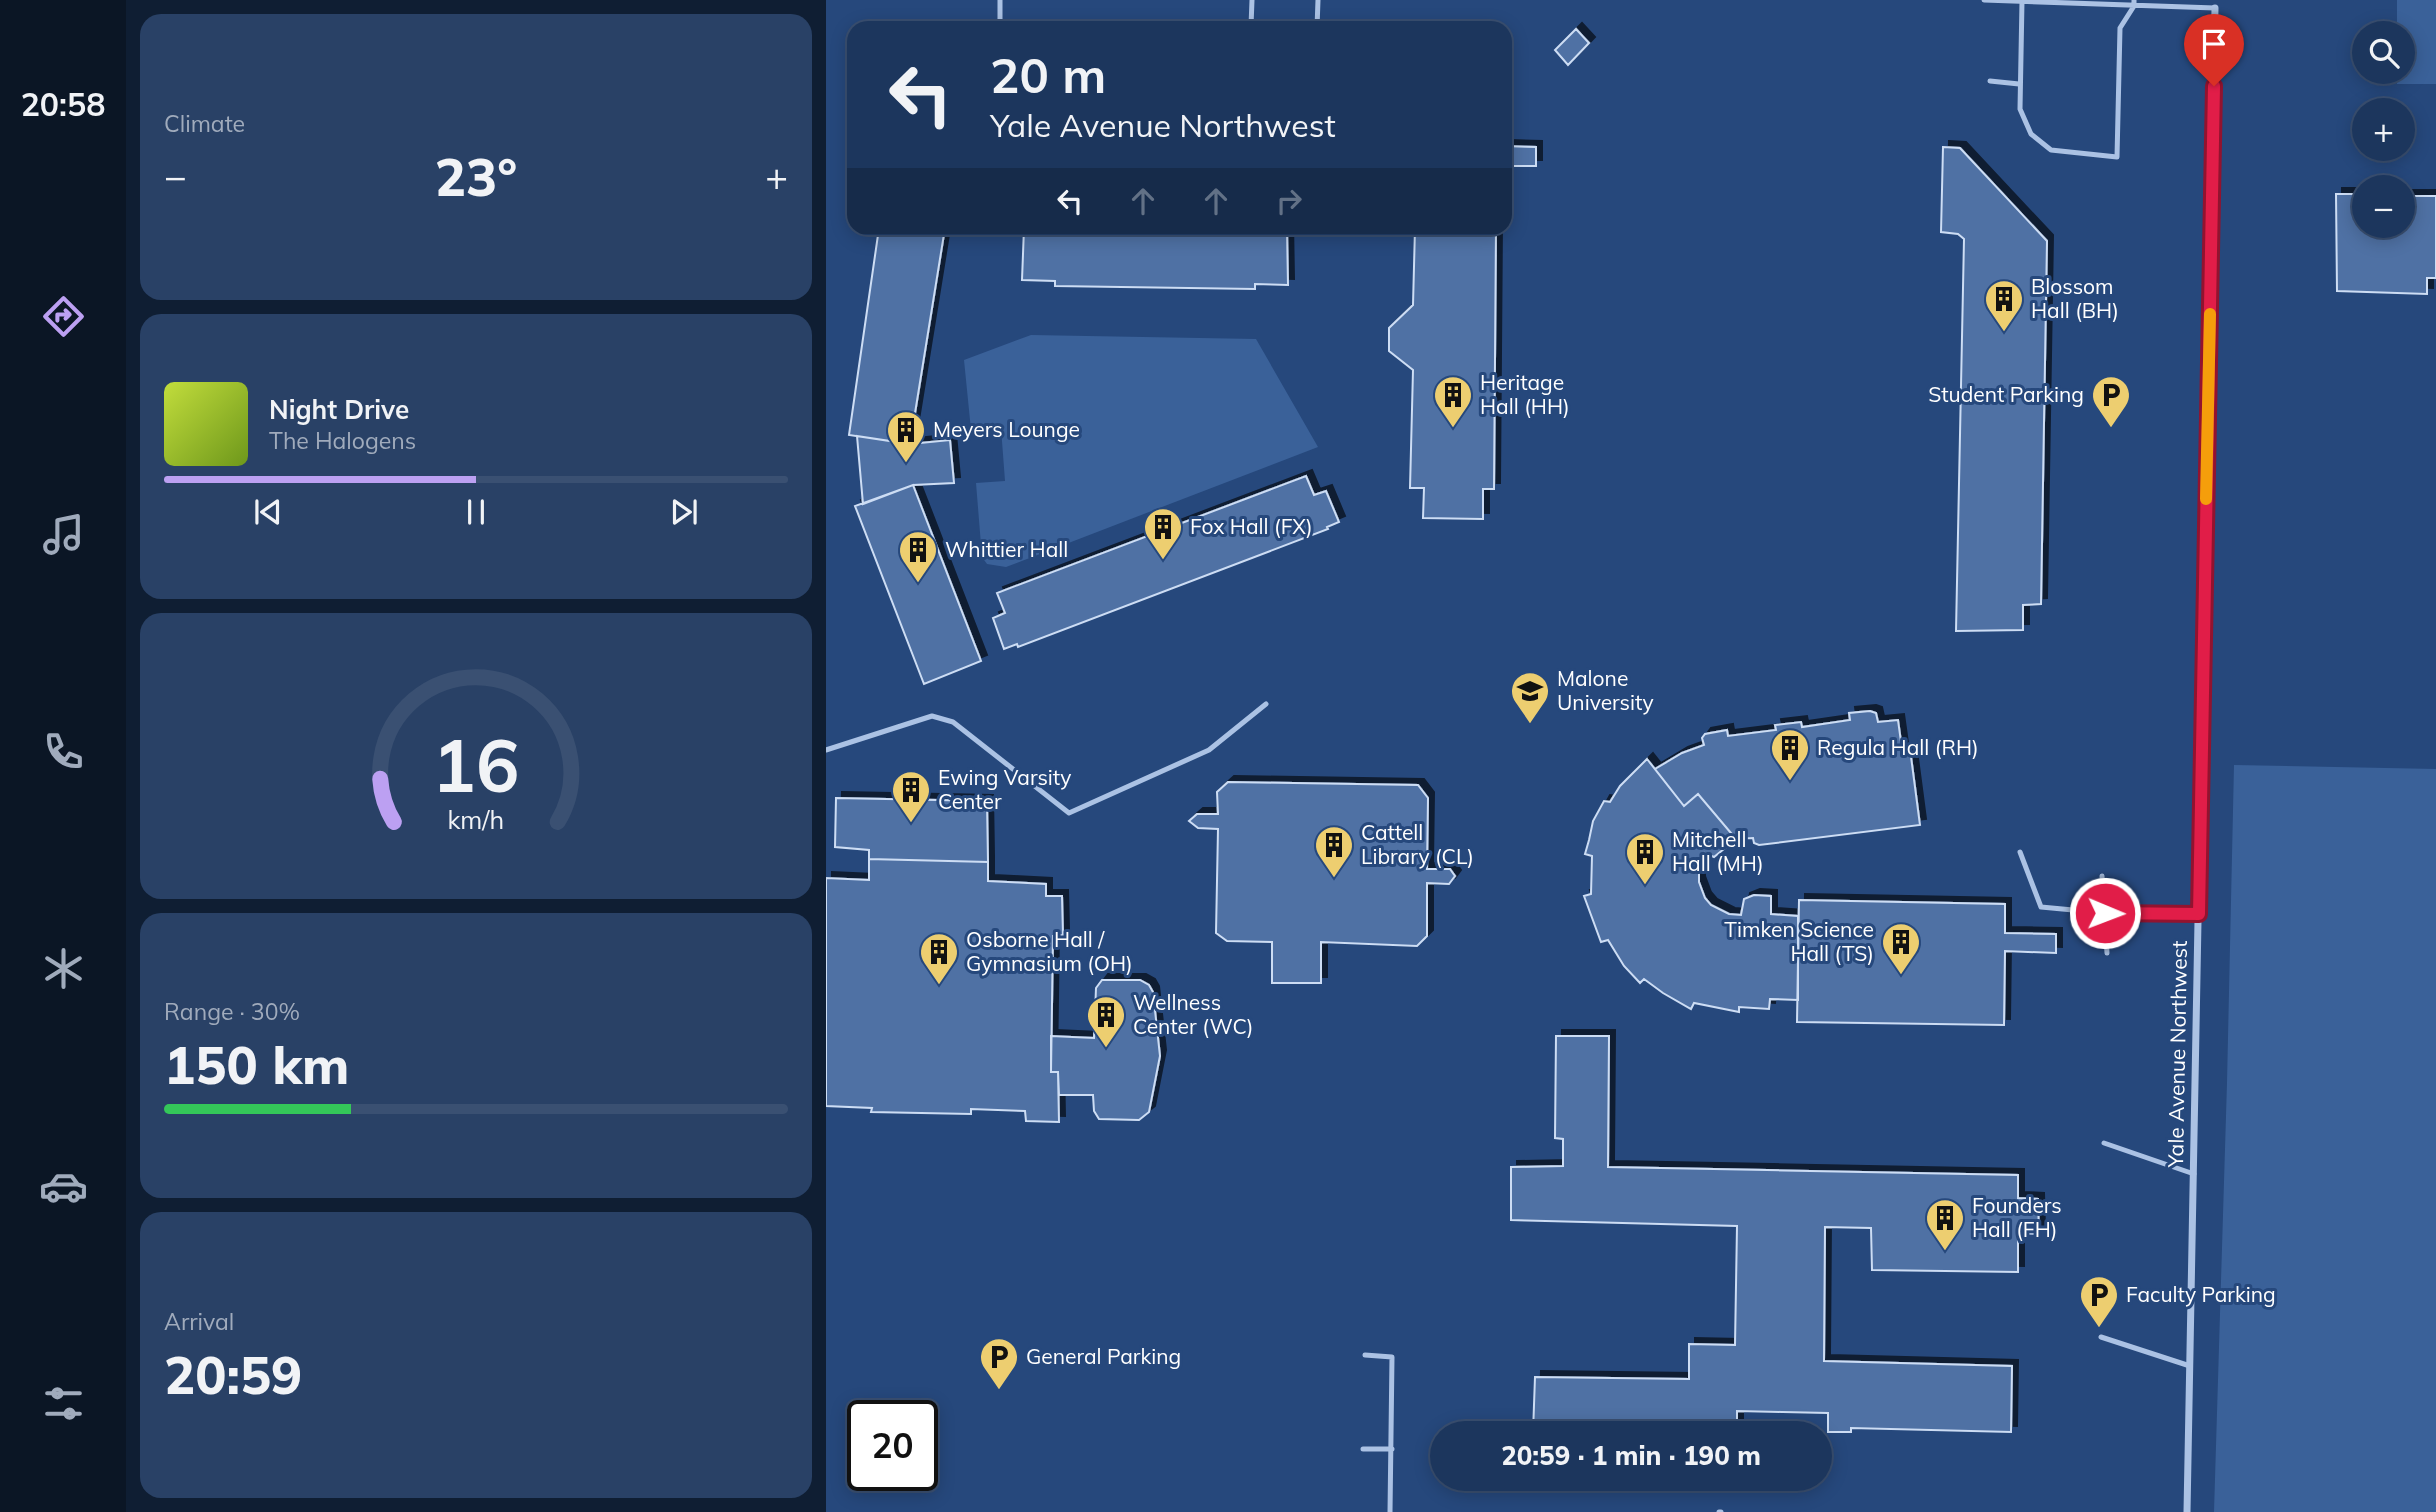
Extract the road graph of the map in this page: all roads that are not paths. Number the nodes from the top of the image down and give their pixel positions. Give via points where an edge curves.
1 (1000, 0) edge
2 (1252, 0) edge
3 (1318, 0) edge
4 (1984, 0) edge
5 (2022, 1) edge
6 (2134, 3) edge
7 (2215, 8) joint
8 (1000, 21) edge
9 (1251, 21) edge
10 (1317, 21) edge
11 (1990, 81) dead end
12 (2019, 84) junction
13 (1266, 704) dead end
14 (826, 750) edge
15 (2020, 852) dead end
16 (2102, 876) dead end
17 (2105, 913) junction
18 (2199, 914) junction
19 (2107, 953) dead end
20 (2104, 1143) dead end
21 (2194, 1174) junction
22 (2101, 1337) dead end
23 (1365, 1355) dead end
24 (2190, 1366) junction
25 (1363, 1449) dead end
26 (1392, 1449) junction
27 (1391, 1512) edge
28 (2187, 1512) edge

1 - 8 lane
2 - 9 lane
3 - 10 lane
4 - 5 lane
5 - 6 lane
5 - 12 lane
6 - 7 lane
6 - 12 lane via 2120,28 2117,157 2051,150 2031,134 2020,109
7 - 18 street, Yale Avenue Northwest
11 - 12 lane
13 - 14 lane via 1209,750 1069,813 953,722 932,716
15 - 17 lane via 2041,907
16 - 17 lane
17 - 18 lane
17 - 19 lane
18 - 21 street, Yale Avenue Northwest
20 - 21 lane
21 - 24 street, Yale Avenue Northwest
22 - 24 lane
23 - 26 lane via 1392,1357
24 - 28 street, Yale Avenue Northwest
25 - 26 lane
26 - 27 lane

